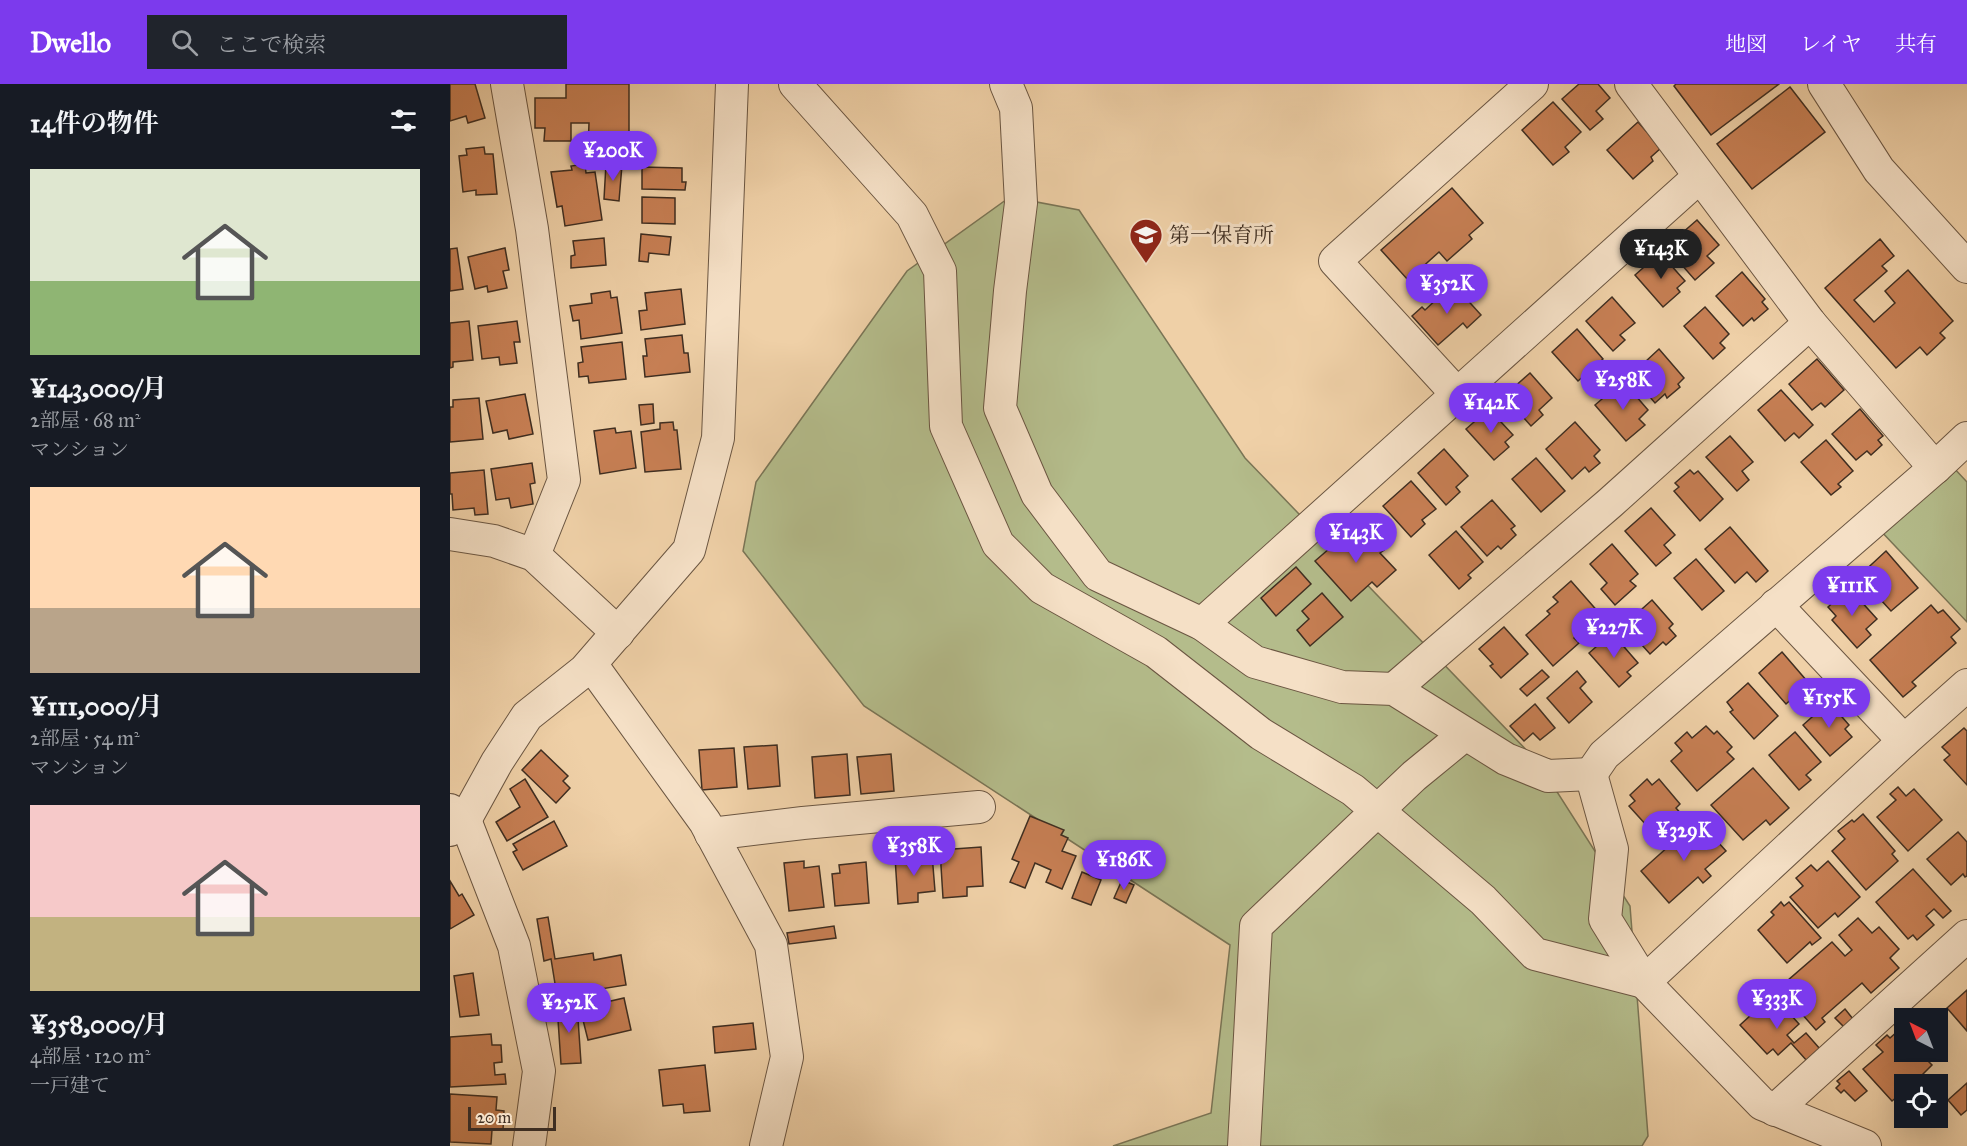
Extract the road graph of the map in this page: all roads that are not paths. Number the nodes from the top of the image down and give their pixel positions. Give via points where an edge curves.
1 (507, 84) edge
2 (732, 84) edge
3 (795, 84) edge
4 (1006, 84) edge
5 (1532, 84) edge
6 (1630, 84) edge
7 (1824, 84) edge
8 (1699, 177) junction
9 (1967, 267) edge
10 (1810, 323) junction
11 (1457, 394) junction
12 (1967, 438) edge
13 (1935, 468) junction
14 (450, 534) edge
15 (534, 555) junction
16 (1098, 575) junction
17 (1042, 588) junction
18 (1776, 605) junction
19 (1202, 624) junction
20 (618, 633) junction
21 (591, 664) junction
22 (1967, 685) edge
23 (1394, 689) junction
24 (1464, 735) junction
25 (1904, 741) junction
26 (1591, 774) junction
27 (979, 807) dead end
28 (1377, 811) junction
29 (455, 820) edge
30 (711, 834) junction
31 (1967, 936) edge
32 (1644, 982) junction
33 (1775, 1110) junction
34 (529, 1146) edge
35 (766, 1146) edge
36 (1244, 1146) edge
37 (1865, 1146) edge

1 - 15 street via 532,229 564,480
2 - 20 street via 718,438 689,550
3 - 17 street via 912,215 940,272 946,426 998,544
4 - 16 street via 1016,108 1021,203 1000,408 1037,494
5 - 11 street via 1335,261
6 - 8 street
7 - 9 street via 1879,170
8 - 10 street
8 - 11 street
10 - 13 street
10 - 23 street via 1610,503
11 - 19 street
12 - 13 street
13 - 18 street
14 - 15 street via 494,541
15 - 20 street
16 - 17 street
16 - 19 street
17 - 28 street via 1156,652 1261,734 1353,790
18 - 25 street
18 - 26 street via 1604,755
19 - 23 street via 1255,662 1342,687
20 - 21 street
21 - 29 street via 528,716
21 - 30 street
22 - 25 street
23 - 24 street
24 - 26 street via 1506,759 1548,776
24 - 28 street
25 - 32 street
26 - 32 street via 1611,849 1605,919
27 - 30 street
28 - 32 street via 1483,900 1535,954
28 - 36 street via 1256,926
29 - 34 street via 514,946 539,1071
30 - 35 street via 771,945 787,1057
31 - 33 street
32 - 33 street via 1762,1104
33 - 37 street

